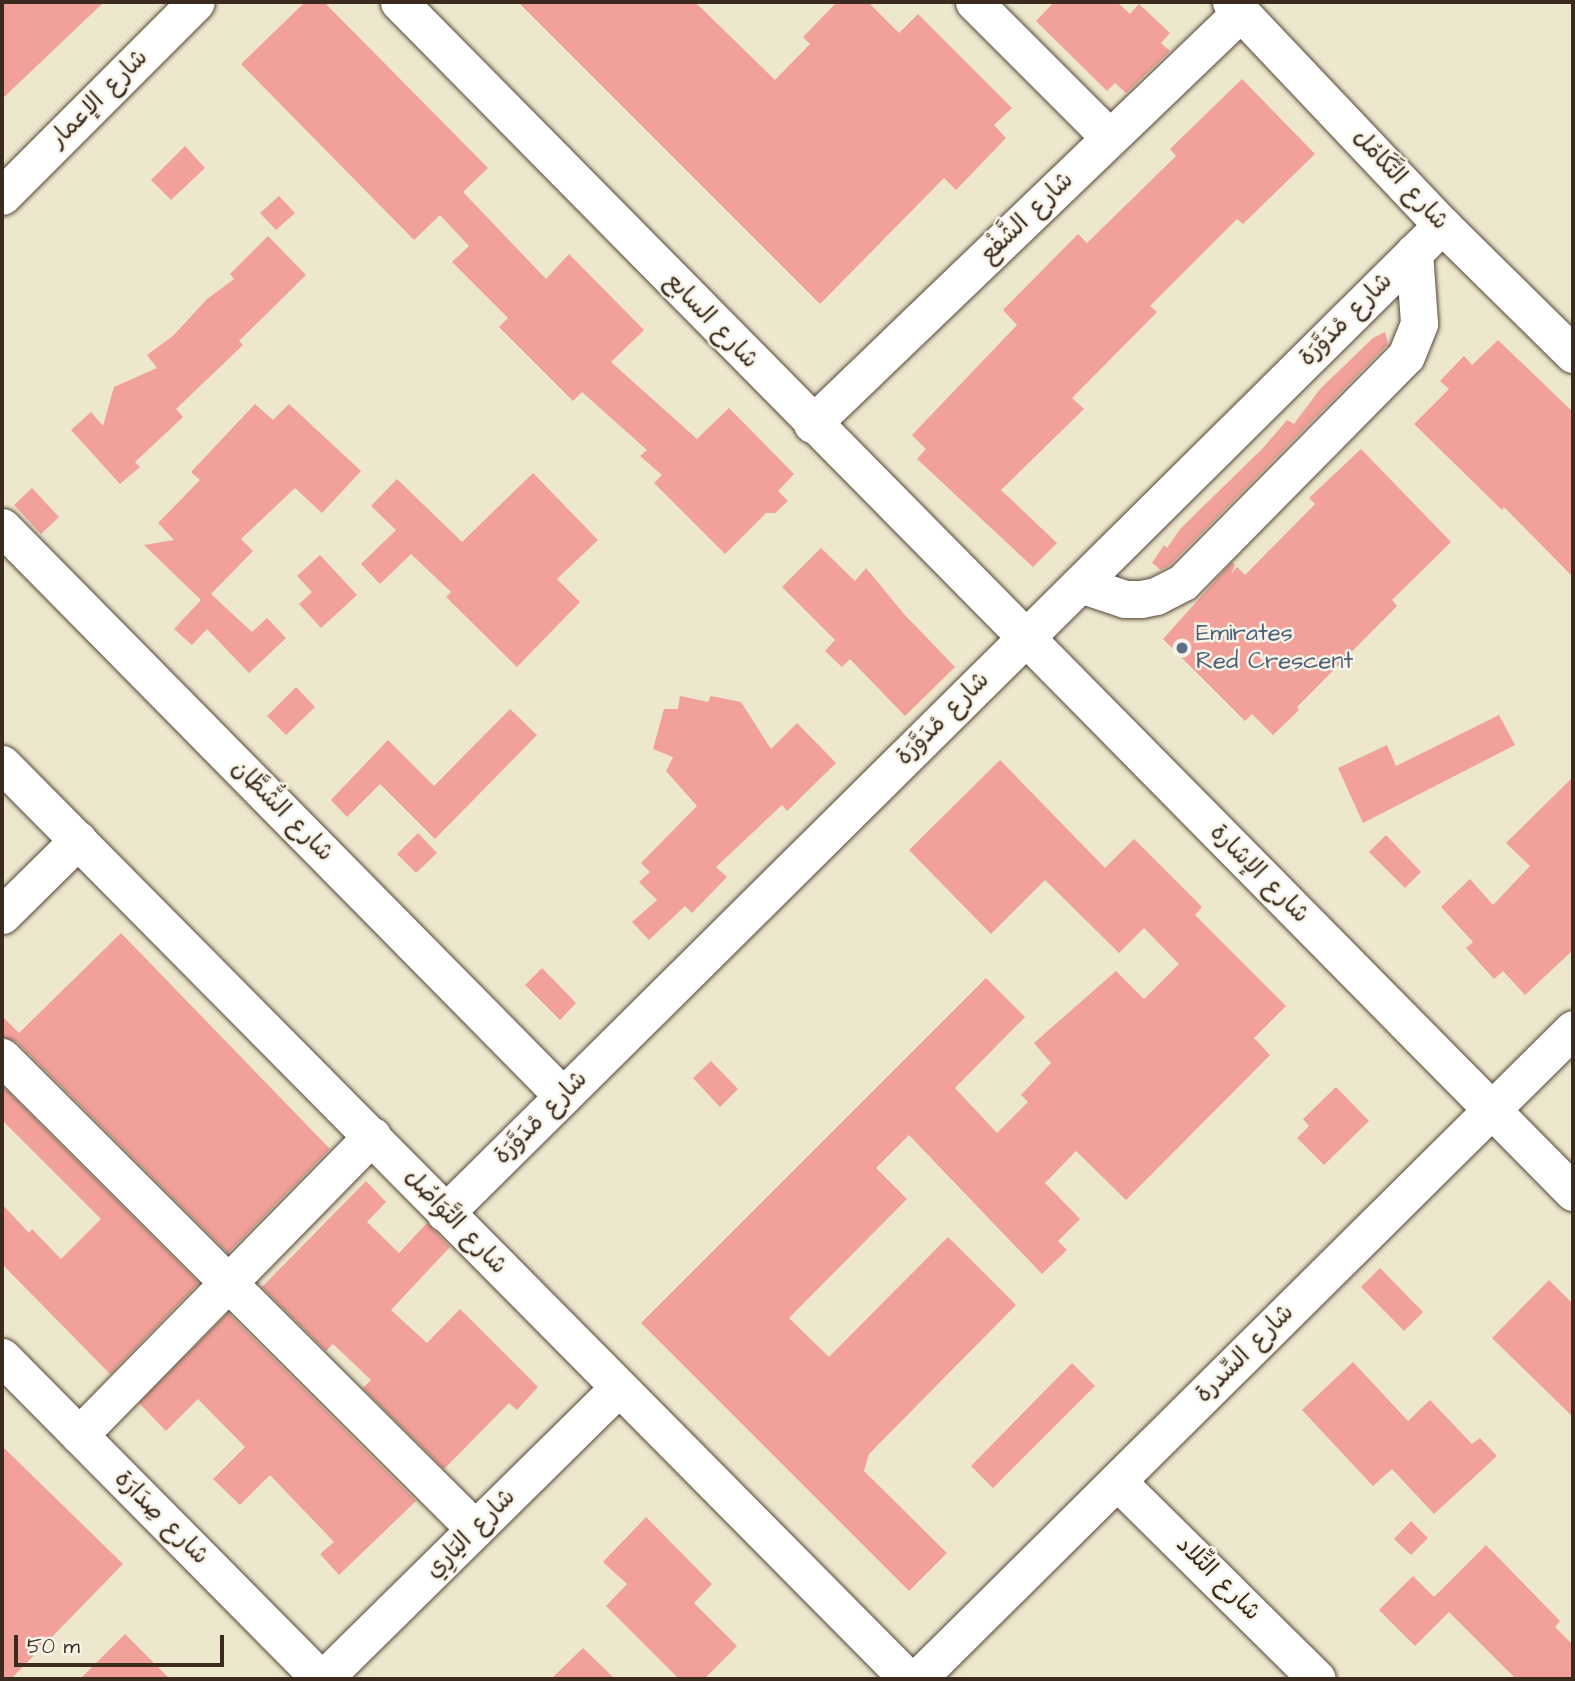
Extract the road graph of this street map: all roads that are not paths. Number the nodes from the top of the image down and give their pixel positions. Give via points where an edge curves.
1 (196, 2) edge
2 (399, 2) edge
3 (974, 2) edge
4 (1236, 7) edge
5 (1110, 138) junction
6 (2, 196) edge
7 (1441, 225) junction
8 (1414, 252) junction
9 (1573, 354) edge
10 (812, 424) junction
11 (2, 527) edge
12 (1080, 584) junction
13 (1025, 638) junction
14 (2, 764) edge
15 (78, 840) junction
16 (2, 915) edge
17 (1573, 1029) edge
18 (2, 1056) edge
19 (563, 1096) junction
20 (1493, 1110) junction
21 (372, 1136) junction
22 (1573, 1192) edge
23 (445, 1213) junction
24 (227, 1284) junction
25 (2, 1357) edge
26 (618, 1388) junction
27 (79, 1435) junction
28 (1117, 1481) junction
29 (475, 1529) junction
30 (322, 1679) edge
31 (908, 1679) edge
32 (917, 1679) edge
33 (1317, 1679) edge

1 - 6 street, شارع الإعمار
2 - 10 street, شارع السابع
3 - 5 street
4 - 5 street, شارع الشَّفْع
4 - 7 street, شارع التَّكَامُل
5 - 10 street, شارع الشَّفْع
7 - 8 street, شارع مْدَوَّرَة
7 - 9 street, شارع التَّكَامُل
8 - 12 street, شارع مْدَوَّرَة
8 - 12 street via 1419,323 1406,356 1183,582 1141,599 1125,599
10 - 13 street, شارع السابع
11 - 19 street, شارع الشُّطَّان
12 - 13 street, شارع مْدَوَّرَة
13 - 19 street, شارع مْدَوَّرَة
13 - 20 street, شارع الإشارة
14 - 15 street, شارع التَّوَاصُل
15 - 16 street
15 - 21 street, شارع التَّوَاصُل
17 - 20 street, شارع السِّدرة
18 - 24 street
19 - 23 street, شارع مْدَوَّرَة
20 - 22 street, شارع الإشارة
20 - 28 street, شارع السِّدرة
21 - 23 street, شارع التَّوَاصُل
21 - 24 street
23 - 26 street, شارع التَّوَاصُل
24 - 27 street
24 - 29 street
25 - 27 street, شارع صِدَارَة
26 - 29 street, شارع اليَارِي
26 - 31 street, شارع التَّوَاصُل
27 - 30 street, شارع صِدَارَة
28 - 32 street, شارع السِّدرة
28 - 33 street, شارع التِّلاد
29 - 30 street, شارع اليَارِي

